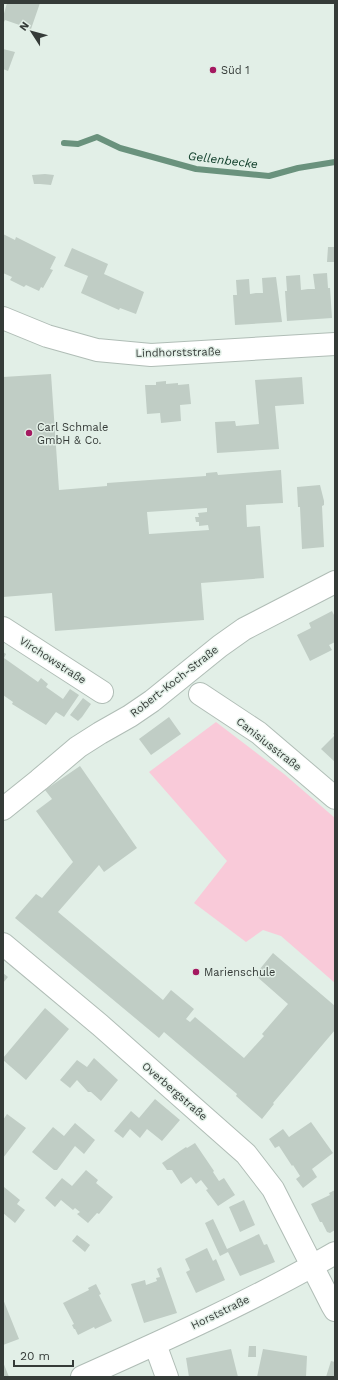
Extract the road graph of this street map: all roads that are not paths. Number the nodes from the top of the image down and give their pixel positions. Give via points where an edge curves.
1 (3, 318) edge
2 (335, 344) edge
3 (335, 582) edge
4 (3, 628) edge
5 (102, 692) dead end
6 (200, 694) dead end
7 (335, 798) edge
8 (3, 809) edge
9 (3, 944) edge
10 (335, 1253) edge
11 (312, 1266) junction
12 (335, 1310) edge
13 (155, 1344) junction
14 (82, 1377) edge
15 (167, 1377) edge

1 - 2 street, Lindhorststraße via 47,336 97,350 151,355
3 - 8 street, Robert-Koch-Straße via 244,629 152,701 78,747
4 - 5 street, Virchowstraße
6 - 7 street, Canisiusstraße via 259,733
9 - 11 street, Overbergstraße via 100,1025 246,1154 273,1189
10 - 11 street, Horststraße
11 - 12 street
11 - 13 street, Horststraße
13 - 14 street, Horststraße
13 - 15 street

